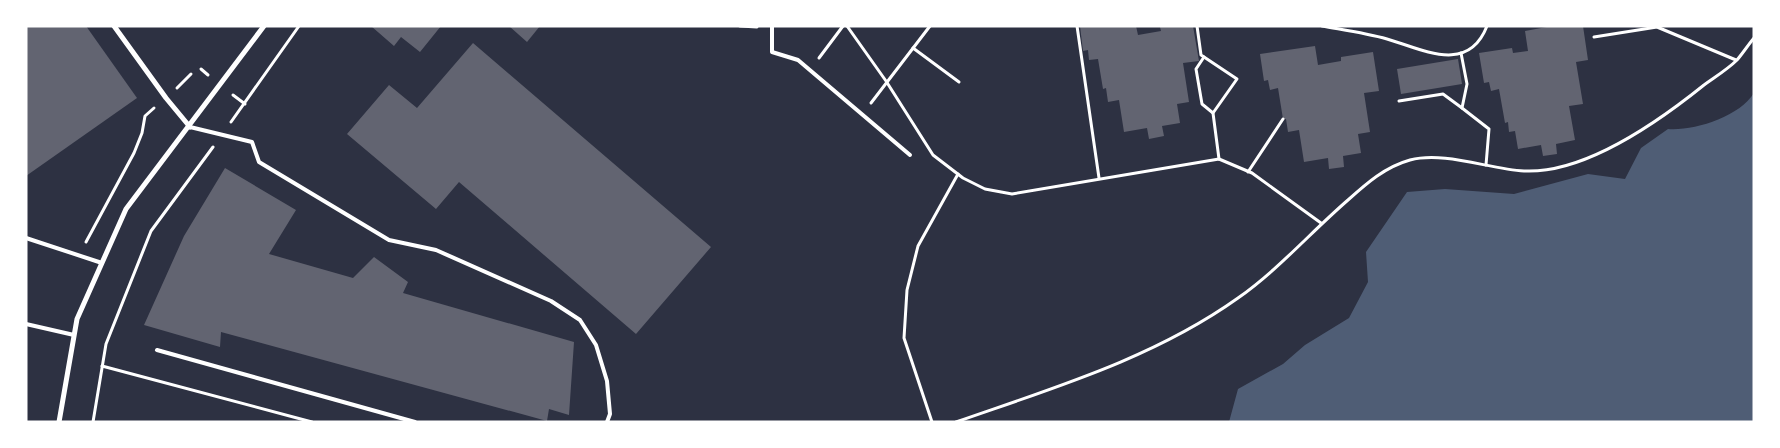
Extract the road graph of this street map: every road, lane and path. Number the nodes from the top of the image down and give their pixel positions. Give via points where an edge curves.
1 (114, 26) edge
2 (264, 26) edge
3 (299, 26) edge
4 (772, 26) edge
5 (843, 26) edge
6 (847, 26) edge
7 (930, 26) edge
8 (1077, 26) edge
9 (1197, 26) edge
10 (1322, 26) edge
11 (1487, 26) edge
12 (1594, 37) dead end
13 (1754, 38) edge
14 (912, 48) junction
15 (1462, 53) junction
16 (1204, 57) junction
17 (1736, 60) junction
18 (810, 70) junction
19 (191, 74) dead end
20 (886, 81) junction
21 (959, 82) dead end
22 (166, 98) junction
23 (1399, 101) dead end
24 (1462, 108) junction
25 (1213, 113) junction
26 (862, 115) junction
27 (1283, 119) dead end
28 (190, 127) junction
29 (222, 135) junction
30 (910, 155) dead end
31 (1219, 159) junction
32 (1486, 165) junction
33 (1248, 172) junction
34 (958, 174) junction
35 (1099, 178) junction
36 (1321, 223) junction
37 (26, 238) edge
38 (79, 254) junction
39 (102, 263) junction
40 (26, 324) edge
41 (74, 335) junction
42 (158, 350) dead end
43 (102, 366) junction
44 (59, 422) edge
45 (93, 422) edge
46 (312, 422) edge
47 (415, 422) edge
48 (607, 422) edge
49 (932, 422) edge
50 (956, 422) edge

1 - 22 street
2 - 28 street
3 - 29 path
4 - 18 lane via 772,52 798,60
5 - 18 path
6 - 20 path
7 - 14 path
8 - 35 path
9 - 16 path
10 - 15 path via 1386,39 1431,53 1450,56
11 - 15 path via 1475,46
12 - 17 path via 1657,26
13 - 17 path
14 - 20 path
14 - 21 path
15 - 24 path via 1467,84
16 - 25 path via 1196,69 1202,104
16 - 25 path via 1237,79
17 - 32 path via 1682,103 1587,158 1555,169 1524,171
18 - 26 lane
19 - 22 path
20 - 26 path
20 - 34 path via 933,155
22 - 28 street
22 - 38 path via 145,116 134,153
23 - 24 path via 1443,94
24 - 32 path via 1489,129
25 - 31 path
26 - 30 lane
27 - 33 path
28 - 29 lane
28 - 39 street via 126,208
29 - 43 path via 151,231 106,344
29 - 48 lane via 252,142 259,162 389,240 436,250 551,301 580,320 596,345 607,381 610,414
31 - 33 path
31 - 35 path
32 - 36 path via 1449,159 1412,160 1386,169
33 - 36 path
34 - 35 path via 985,189 1012,194
34 - 49 path via 918,246 907,290 904,338
36 - 50 path via 1239,298 1184,333 1105,369
37 - 38 lane
38 - 39 lane
39 - 41 street via 76,319
40 - 41 lane
41 - 44 street
42 - 47 lane
43 - 45 path
43 - 46 path

